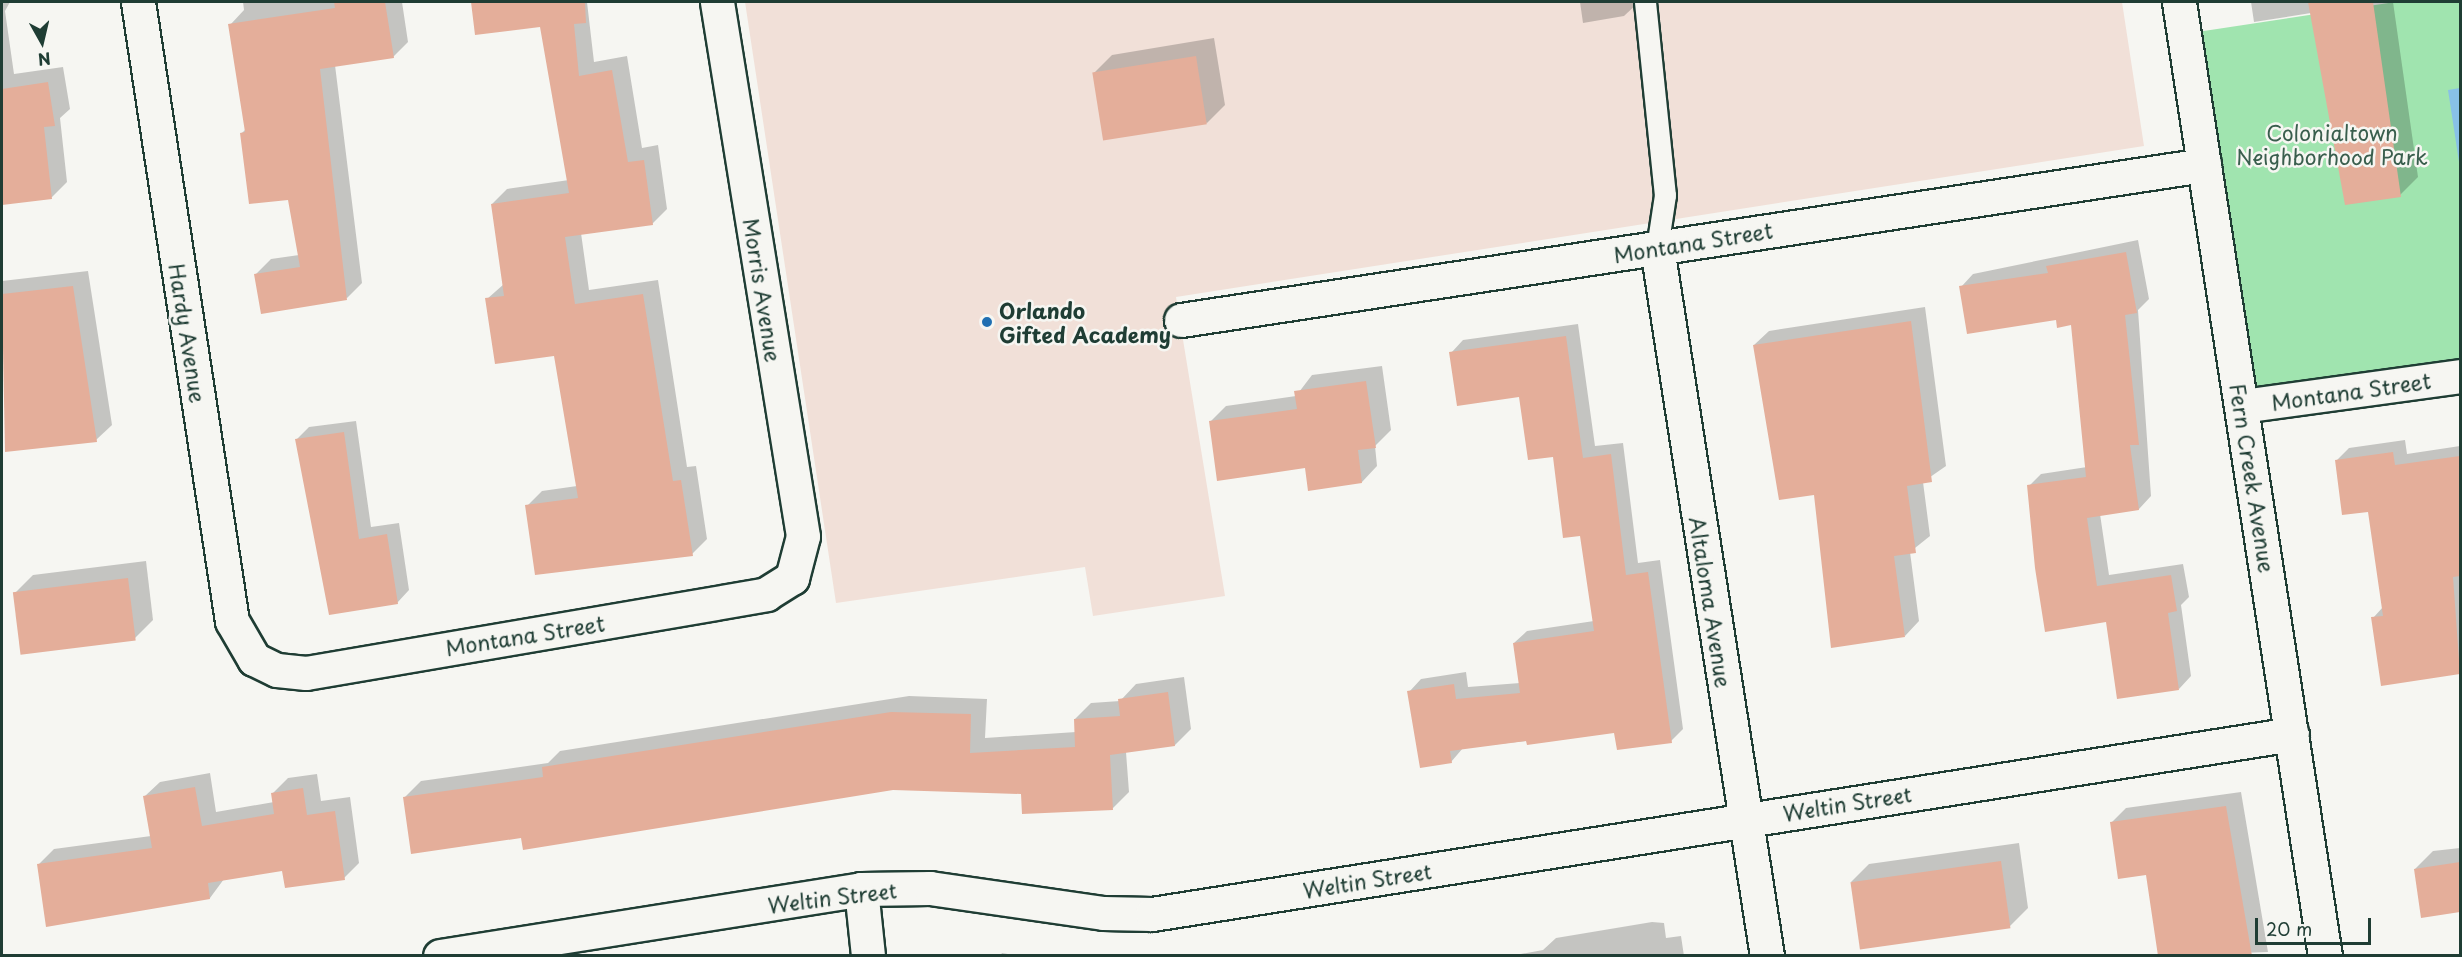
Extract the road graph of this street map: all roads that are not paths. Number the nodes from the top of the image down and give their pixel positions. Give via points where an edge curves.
1 (138, 2) edge
2 (717, 2) edge
3 (1645, 2) edge
4 (2179, 2) edge
5 (2204, 165) junction
6 (1657, 248) junction
7 (1181, 320) dead end
8 (2460, 376) edge
9 (2242, 406) junction
10 (792, 578) joint
11 (254, 659) joint
12 (2292, 734) junction
13 (1744, 819) junction
14 (861, 890) junction
15 (440, 956) edge
16 (868, 956) edge
17 (1767, 956) edge
18 (2325, 956) edge

1 - 11 street, Hardy Avenue via 232,621
2 - 10 street, Morris Avenue via 803,536
3 - 6 lane via 1665,195
4 - 5 street, Fern Creek Avenue
5 - 6 street, Montana Street
5 - 9 street, Fern Creek Avenue
6 - 7 street, Montana Street
6 - 13 street, Altaloma Avenue
8 - 9 street, Montana Street
9 - 12 street, Fern Creek Avenue
10 - 11 street, Montana Street via 766,594 306,673 277,670
12 - 13 street, Weltin Street
12 - 18 street, Fern Creek Avenue
13 - 14 street, Weltin Street via 1152,914 1103,913 930,888
13 - 17 street, Altaloma Avenue
14 - 15 street, Weltin Street
14 - 16 street

